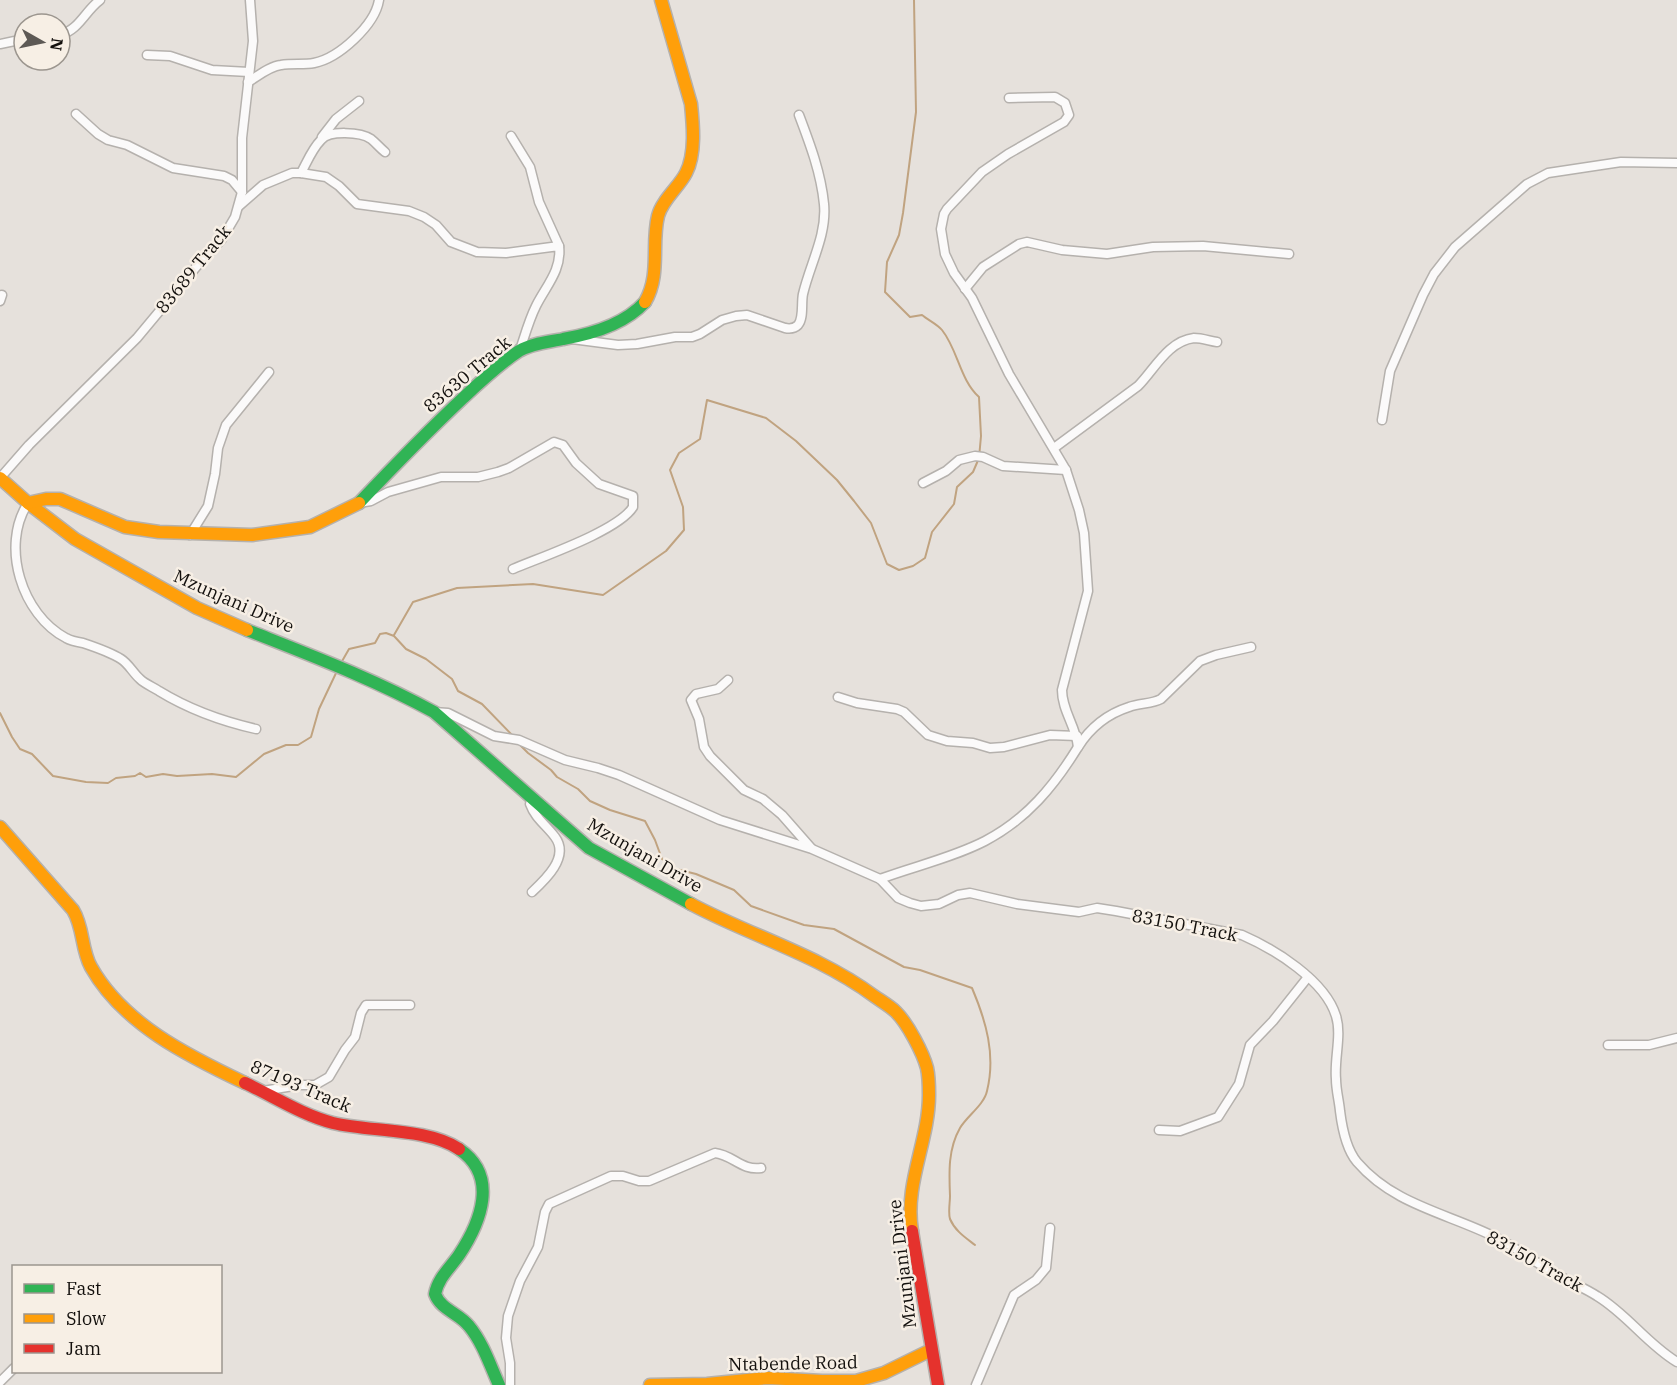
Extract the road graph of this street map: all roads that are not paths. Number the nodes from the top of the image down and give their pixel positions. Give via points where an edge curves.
1 (100, 0) edge
2 (250, 0) edge
3 (379, 0) edge
4 (661, 0) edge
5 (72, 30) edge
6 (147, 55) dead end
7 (249, 72) junction
8 (248, 82) junction
9 (1009, 98) dead end
10 (359, 101) dead end
11 (76, 114) dead end
12 (799, 115) dead end
13 (511, 136) dead end
14 (322, 138) junction
15 (385, 152) dead end
16 (1677, 163) edge
17 (301, 173) junction
18 (242, 192) junction
19 (239, 206) junction
20 (559, 246) junction
21 (1289, 254) dead end
22 (965, 288) junction
23 (568, 338) junction
24 (1217, 342) dead end
25 (520, 350) junction
26 (269, 372) dead end
27 (1382, 420) dead end
28 (1054, 448) junction
29 (1066, 470) junction
30 (0, 478) edge
31 (923, 483) dead end
32 (28, 503) junction
33 (359, 503) junction
34 (190, 535) junction
35 (513, 569) dead end
36 (1251, 647) dead end
37 (728, 680) dead end
38 (837, 697) dead end
39 (434, 712) junction
40 (256, 729) dead end
41 (1077, 736) junction
42 (1078, 747) junction
43 (532, 798) junction
44 (0, 827) edge
45 (812, 849) junction
46 (880, 879) junction
47 (532, 892) dead end
48 (1308, 978) junction
49 (410, 1005) dead end
50 (1677, 1038) edge
51 (1608, 1045) dead end
52 (263, 1091) junction
53 (1159, 1130) dead end
54 (761, 1168) dead end
55 (1050, 1228) dead end
56 (931, 1350) junction
57 (1677, 1362) edge
58 (12, 1370) edge
59 (0, 1382) edge
60 (685, 1384) edge
61 (499, 1385) edge
62 (510, 1385) edge
63 (650, 1385) edge
64 (938, 1385) edge
65 (976, 1385) edge

1 - 5 street
2 - 7 street, 83689 Track via 253,30
3 - 8 street via 372,20 334,54 316,62 280,64
4 - 23 street, 83630 Track via 691,104 693,136 687,172 658,212 654,276 646,302 625,320
6 - 7 street via 170,56 212,70
7 - 8 street, 83689 Track
8 - 18 street, 83689 Track
9 - 22 street via 1055,97 1065,103 1069,115 1064,122 982,172 944,214 941,229 945,254
10 - 14 street via 336,119
11 - 18 street via 108,140 173,168 224,176
12 - 23 street via 817,165 825,211 797,327 785,328 747,315 722,320 692,337 618,345
13 - 20 street via 530,167 539,202
14 - 15 street via 356,134 370,138
14 - 17 street
16 - 27 street via 1621,162 1548,173 1527,184 1455,247 1434,274 1390,371
17 - 19 street via 263,185
17 - 20 street via 326,177 357,204 424,217 451,242 477,252 506,253
18 - 19 street, 83689 Track
19 - 30 street, 83689 Track via 222,239 137,338
20 - 25 street via 555,275 537,304
21 - 22 street via 1203,246 1153,247 1107,254 1027,242 983,267
22 - 28 street via 1018,390
23 - 25 street, 83630 Track
24 - 28 street via 1193,338 1175,347 1159,359 1138,386
25 - 33 street, 83630 Track via 430,429
26 - 34 street via 226,425 208,506
28 - 29 street
29 - 31 street via 1003,466 979,456 959,460
29 - 41 street via 1080,510 1088,578 1086,604 1062,690
30 - 32 street, Mzunjani Drive
32 - 34 street, 83630 Track via 60,499 125,527
32 - 39 street, Mzunjani Drive via 75,539 197,609 330,663
32 - 40 street via 15,541 16,559 28,600 40,618 68,640 120,658 140,679 186,706
33 - 34 street, 83630 Track via 323,522 295,530
33 - 35 street via 441,477 478,477 498,472 554,442 563,445 594,480 633,496 633,507 617,522
36 - 42 street via 1200,661 1156,702 1129,706 1097,723
37 - 45 street via 718,689 696,694 691,700 704,747 725,773 776,810
38 - 41 street via 897,709 928,735 990,748 1050,735
39 - 43 street, Mzunjani Drive
39 - 45 street, 83150 Track via 448,713 494,736 619,775 720,820
41 - 42 street
42 - 46 street via 1059,778 1005,830 968,848
43 - 47 street via 533,814 555,837 559,848 554,869
43 - 56 street, Mzunjani Drive via 589,848 717,918 818,962 897,1013 927,1068 929,1085 929,1108 911,1188 911,1225
44 - 52 street, 87193 Track via 73,910 81,923 90,965 130,1013 197,1060
45 - 46 street, 83150 Track
46 - 48 street, 83150 Track via 898,898 921,906 939,904 958,895 979,894 1017,904 1080,912 1097,908 1242,935 1260,942
48 - 53 street via 1250,1045 1239,1084 1218,1117 1180,1131
48 - 57 street, 83150 Track via 1325,996 1336,1016 1335,1079 1347,1142 1357,1162 1385,1187 1414,1205 1496,1238 1600,1297
49 - 52 street via 366,1005 355,1037 329,1077 315,1085
50 - 51 street via 1649,1045
52 - 61 street, 87193 Track via 328,1121 436,1139 473,1158 483,1185 477,1222 435,1294 440,1305 463,1319 471,1329
54 - 62 street via 745,1167 727,1155 715,1153 652,1180 614,1175 551,1202 544,1212 538,1247 508,1316
55 - 65 street via 1046,1268 1014,1295
56 - 60 street, Ntabende Road via 880,1375 857,1381 810,1383 756,1378
56 - 64 street, Mzunjani Drive
58 - 59 street
60 - 63 street, Ntabende Road

